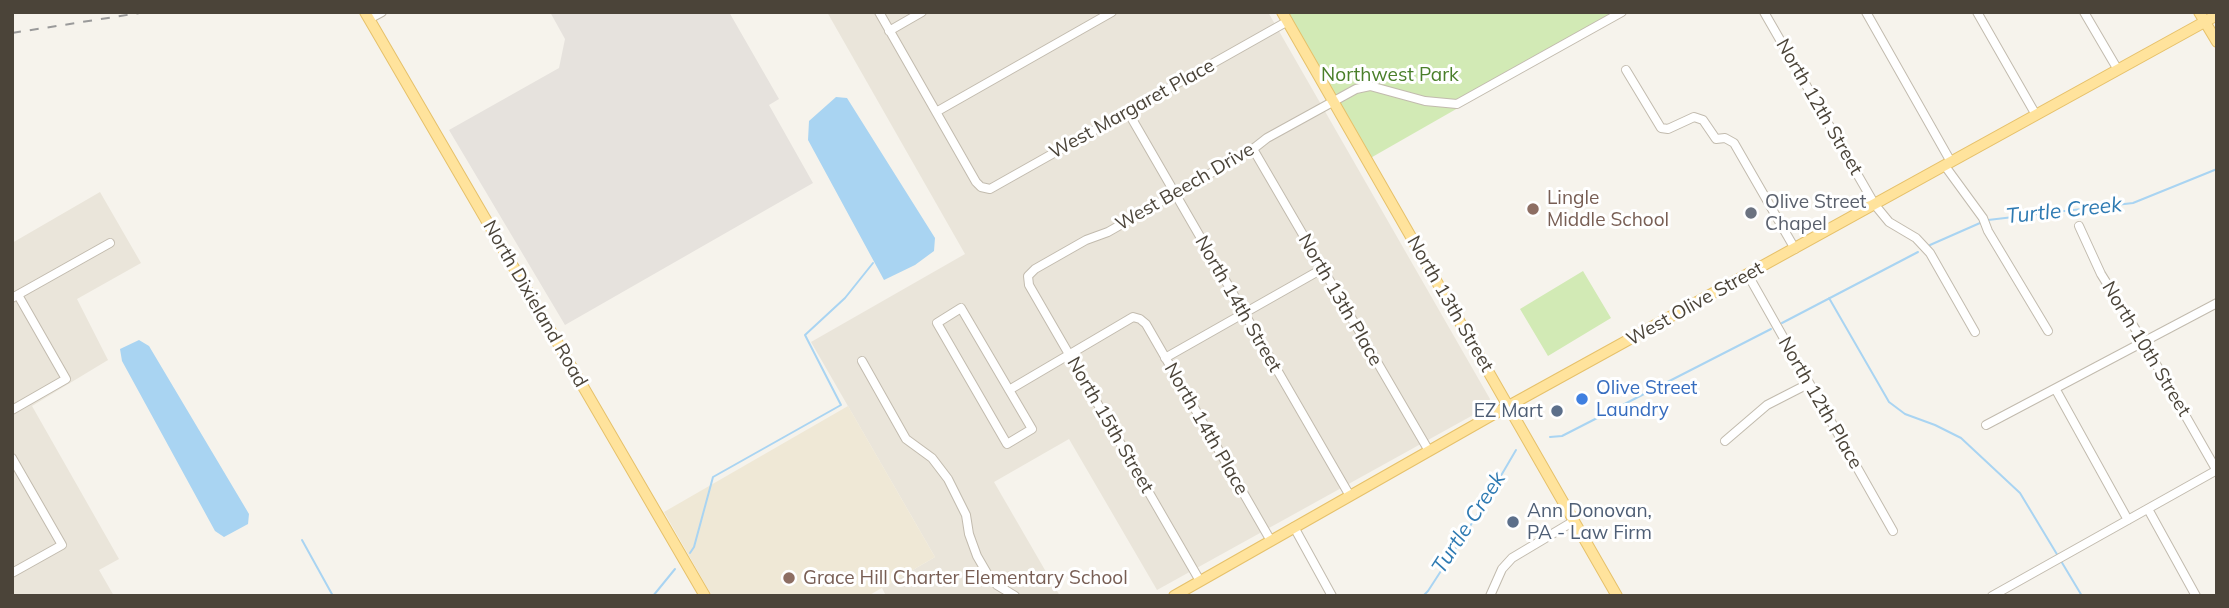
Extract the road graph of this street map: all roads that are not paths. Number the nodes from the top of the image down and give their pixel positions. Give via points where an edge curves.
1 (382, 12) edge
2 (879, 12) edge
3 (922, 12) edge
4 (1112, 12) edge
5 (1622, 12) edge
6 (1764, 12) edge
7 (1866, 12) edge
8 (1977, 12) edge
9 (2084, 12) edge
10 (2217, 15) edge
11 (367, 16) edge
12 (1285, 17) edge
13 (2202, 17) edge
14 (889, 31) junction
15 (2217, 42) edge
16 (1626, 69) dead end
17 (2118, 71) junction
18 (1332, 101) junction
19 (936, 112) junction
20 (1128, 112) junction
21 (2036, 115) junction
22 (1253, 149) junction
23 (1948, 164) junction
24 (1174, 194) junction
25 (1875, 205) junction
26 (2079, 226) dead end
27 (110, 243) dead end
28 (1795, 249) junction
29 (1035, 269) joint
30 (1322, 269) junction
31 (1748, 275) junction
32 (15, 297) edge
33 (2217, 303) edge
34 (1244, 314) junction
35 (2048, 331) dead end
36 (1975, 332) dead end
37 (2144, 343) junction
38 (1070, 355) junction
39 (1165, 358) junction
40 (862, 361) dead end
41 (1808, 384) junction
42 (1009, 390) junction
43 (2056, 390) junction
44 (1509, 406) junction
45 (12, 410) edge
46 (1986, 425) dead end
47 (1725, 441) dead end
48 (1429, 451) junction
49 (12, 458) edge
50 (2217, 470) edge
51 (1350, 496) junction
52 (2148, 509) junction
53 (2128, 520) junction
54 (1574, 522) junction
55 (1294, 527) junction
56 (1893, 531) dead end
57 (1271, 541) junction
58 (12, 573) edge
59 (1200, 581) junction
60 (705, 596) edge
61 (1015, 596) edge
62 (1174, 596) edge
63 (1332, 596) edge
64 (1490, 596) edge
65 (1617, 596) edge
66 (1992, 596) edge
67 (2196, 596) edge

1 - 11 street
2 - 14 street
3 - 14 street
4 - 19 street
5 - 18 street, West Beech Drive via 1457,104 1425,101 1370,86
6 - 25 street, North 12th Street
7 - 23 street
8 - 21 street
9 - 17 street
10 - 13 main road, West Olive Street
11 - 60 main road, North Dixieland Road
12 - 18 main road, North 13th Street
12 - 20 street, West Margaret Place
13 - 15 main road
13 - 17 main road, West Olive Street
14 - 19 street
16 - 28 street via 1661,128 1694,117 1703,120 1716,139 1734,143
17 - 21 main road, West Olive Street
18 - 22 street, West Beech Drive
18 - 44 main road, North 13th Street
19 - 20 street, West Margaret Place via 976,182 990,189
20 - 24 street, North 14th Street
21 - 23 main road, West Olive Street
22 - 24 street, West Beech Drive
22 - 30 street, North 13th Place
23 - 25 main road, West Olive Street
23 - 35 street
24 - 29 street, West Beech Drive
24 - 34 street, North 14th Street
25 - 28 main road, West Olive Street
25 - 36 street, North 12th Street via 1889,222 1916,238 1930,253
26 - 37 street, North 10th Street via 2101,274
27 - 32 street
28 - 31 main road, West Olive Street
29 - 38 street, North 15th Street via 1028,276 1029,285
30 - 34 street
30 - 48 street, North 13th Place
31 - 41 street, North 12th Place
31 - 44 main road, West Olive Street
32 - 45 street via 66,379
33 - 37 street
34 - 39 street
34 - 51 street, North 14th Street
37 - 43 street
37 - 50 street, North 10th Street
38 - 39 street, North 14th Place via 1133,317 1146,324
38 - 42 street
38 - 59 street, North 15th Street
39 - 57 street, North 14th Place
40 - 61 street via 906,439 932,458 948,479 988,575
41 - 47 street via 1767,405
41 - 56 street, North 12th Place
42 - 42 street via 1032,429 1007,444 937,323 961,308
43 - 46 street
43 - 53 street
44 - 48 main road, West Olive Street
44 - 54 main road, North 13th Street
48 - 51 main road, West Olive Street
49 - 58 street via 62,545
50 - 52 street
51 - 55 main road, West Olive Street
52 - 53 street
52 - 67 street
53 - 66 street
54 - 64 street via 1512,558
54 - 65 main road, North 13th Street
55 - 57 main road, West Olive Street
55 - 63 street
57 - 59 main road, West Olive Street
59 - 62 main road, West Olive Street

